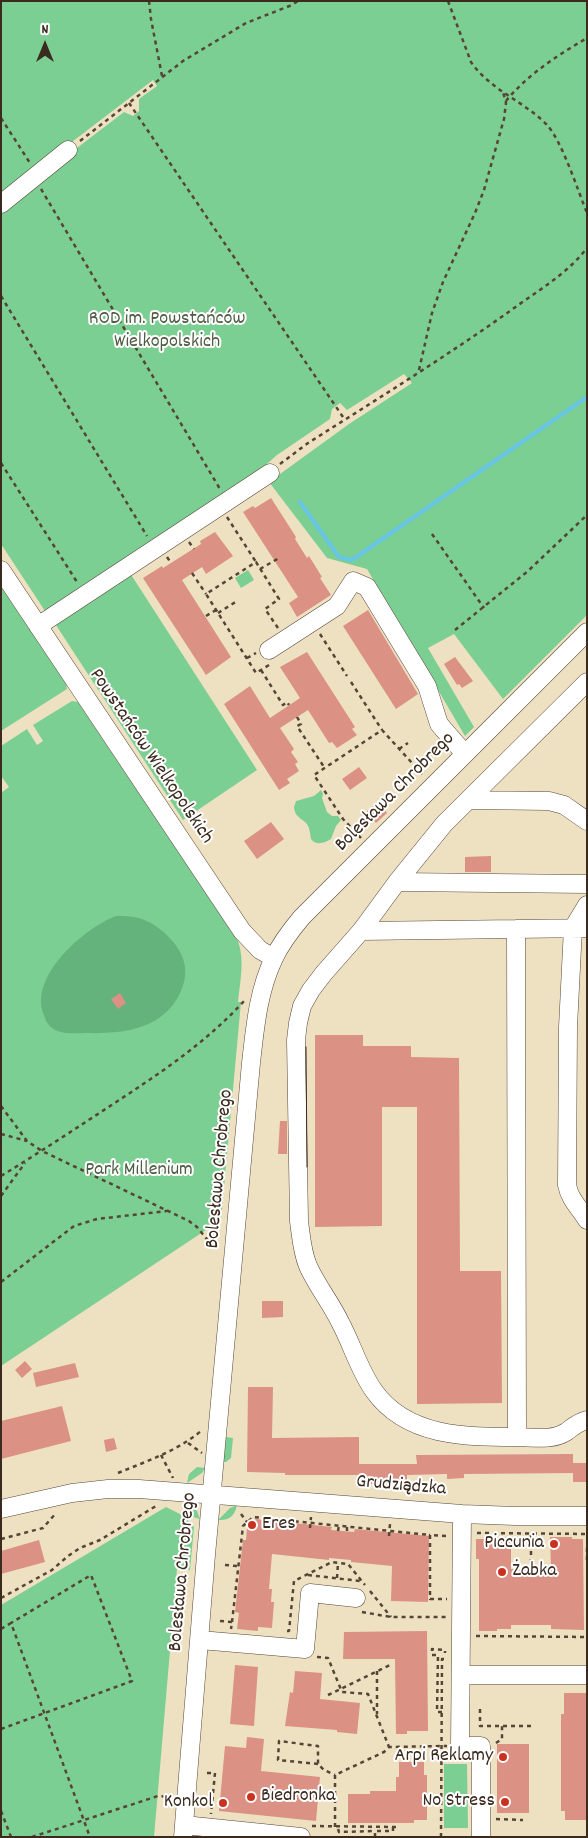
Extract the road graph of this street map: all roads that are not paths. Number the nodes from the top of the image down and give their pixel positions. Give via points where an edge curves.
1 (68, 150) road end
2 (1, 204) edge
3 (270, 473) road end
4 (1, 570) edge
5 (38, 626) junction
6 (587, 632) edge
7 (269, 658) road end
8 (587, 682) edge
9 (465, 754) junction
10 (468, 800) junction
11 (587, 821) edge
12 (397, 882) junction
13 (587, 884) edge
14 (587, 906) edge
15 (580, 928) edge
16 (516, 929) junction
17 (361, 931) junction
18 (274, 958) junction
19 (587, 1220) edge
20 (587, 1420) edge
21 (517, 1437) junction
22 (212, 1495) junction
23 (1, 1510) edge
24 (462, 1514) junction
25 (587, 1516) edge
26 (358, 1589) road end
27 (200, 1640) junction
28 (457, 1667) junction
29 (587, 1675) edge
30 (183, 1831) edge
31 (301, 1837) edge
32 (481, 1837) edge

1 - 2 street
3 - 5 street
4 - 5 street, Powstańców Wielkopolskich
5 - 18 street, Powstańców Wielkopolskich via 242,931 260,950
6 - 9 street, Bolesława Chrobrego
7 - 9 street via 337,606 353,581 367,587 427,686 439,724
8 - 10 street
9 - 18 street, Bolesława Chrobrego via 302,917
10 - 11 street via 549,801 564,805
10 - 12 street
12 - 13 street
12 - 17 street
14 - 15 street
15 - 16 street
15 - 19 street via 568,1027 567,1185 569,1195
16 - 17 street
16 - 21 street
17 - 21 street via 311,990 302,1006 298,1023 299,1221 308,1264 340,1320 374,1391 391,1409 412,1423 436,1432
18 - 22 street, Bolesława Chrobrego via 262,992 254,1035
20 - 21 street via 557,1436
22 - 23 street, Grudziądzka via 108,1489 72,1493
22 - 24 street, Grudziądzka
22 - 27 street, Bolesława Chrobrego
24 - 25 street, Grudziądzka
24 - 28 street via 467,1535
26 - 27 street via 310,1593 305,1649
27 - 30 street, Bolesława Chrobrego
28 - 29 street
28 - 32 street via 460,1746 481,1746
30 - 31 street via 210,1828

